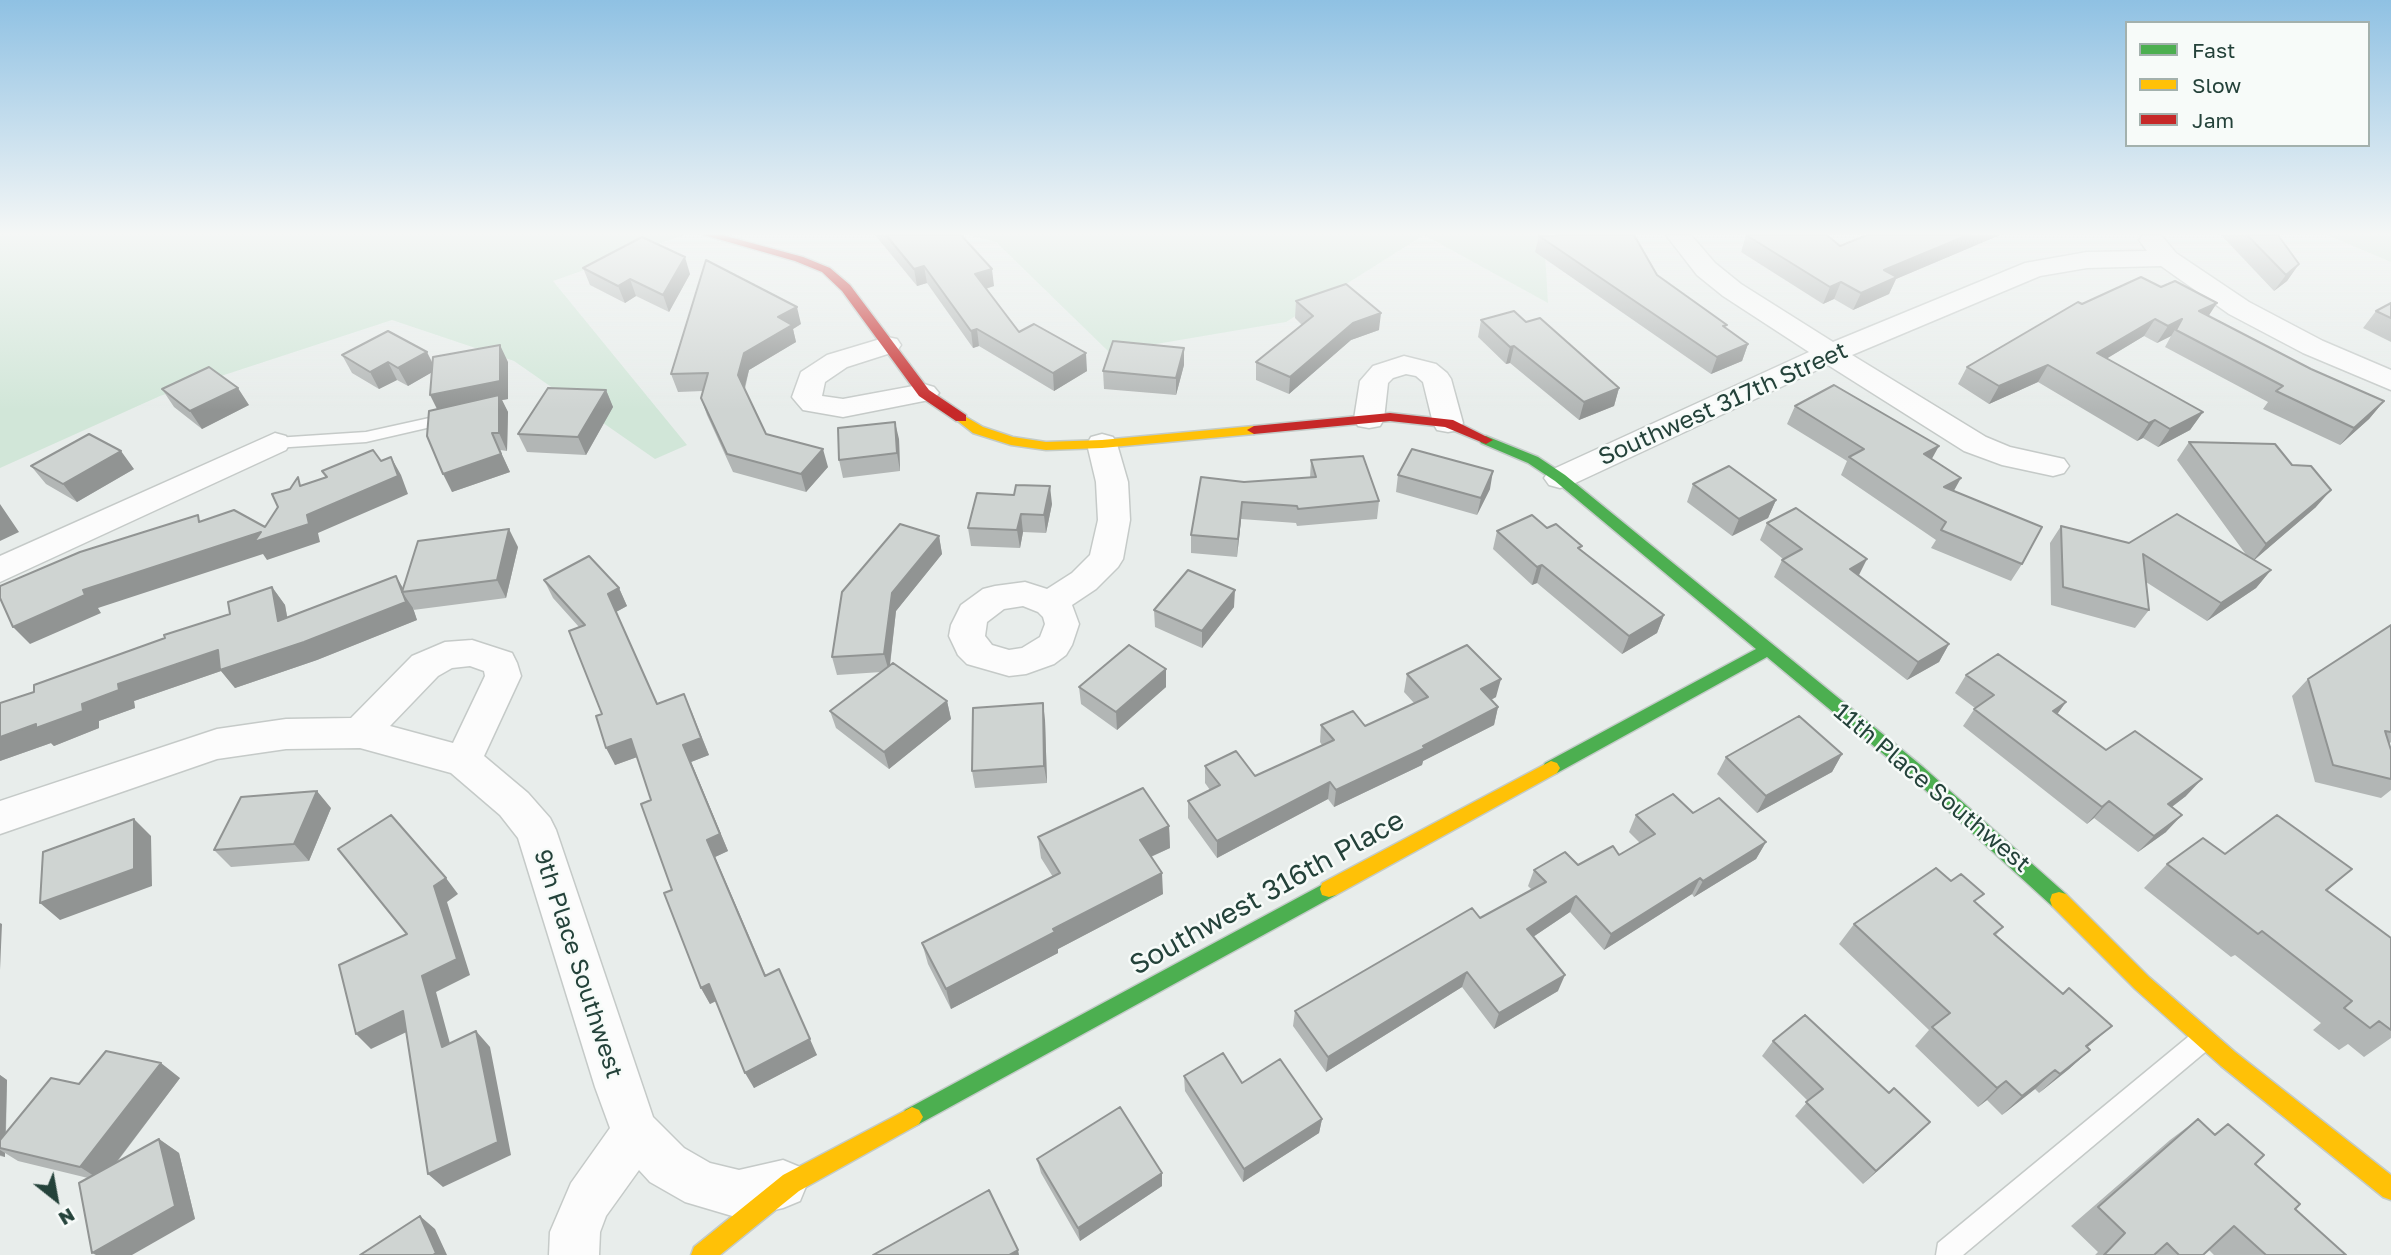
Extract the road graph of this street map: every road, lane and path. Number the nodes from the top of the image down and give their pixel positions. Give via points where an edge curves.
1 (850, 294) edge
2 (1737, 294) edge
3 (1975, 294) edge
4 (2218, 294) edge
5 (887, 345) junction
6 (1829, 354) junction
7 (2391, 381) edge
8 (924, 393) junction
9 (468, 414) edge
10 (1369, 419) junction
11 (1448, 424) junction
12 (275, 443) joint
13 (1102, 444) junction
14 (2053, 466) dead end
15 (1560, 478) junction
16 (0, 570) edge
17 (1050, 603) dead end
18 (1767, 650) junction
19 (360, 733) junction
20 (463, 761) junction
21 (0, 818) edge
22 (2205, 1038) junction
23 (636, 1133) junction
24 (791, 1182) junction
25 (2391, 1189) edge
26 (1947, 1252) dead end
27 (574, 1255) edge
28 (702, 1255) edge

1 - 5 street, 11th Place Southwest
2 - 6 street
3 - 6 street, Southwest 317th Street
4 - 7 street via 2313,347
5 - 8 street, 11th Place Southwest
5 - 8 street via 820,372 811,378 807,397 813,404 843,408
6 - 14 street via 1975,444
6 - 15 street, Southwest 317th Street
8 - 13 street, 11th Place Southwest via 978,430 1011,441 1046,446
9 - 12 lane via 366,437
10 - 11 street, 11th Place Southwest
10 - 11 street via 1374,381 1383,372 1404,365 1426,370 1437,379
10 - 13 street, 11th Place Southwest
11 - 15 street, 11th Place Southwest via 1504,445
12 - 16 street
13 - 17 street via 1112,482 1114,520 1105,558 1084,581
15 - 18 street, 11th Place Southwest
18 - 22 street, 11th Place Southwest via 2028,869 2142,983
18 - 24 street, Southwest 316th Place
19 - 20 street, 9th Place Southwest
19 - 20 street via 425,666 445,655 472,653 499,663 503,676
19 - 21 street, 9th Place Southwest via 286,734 217,744
20 - 23 street, 9th Place Southwest via 514,804 536,830
22 - 25 street, 11th Place Southwest
22 - 26 lane
23 - 24 street, 9th Place Southwest via 667,1165 702,1185 739,1194
23 - 27 street via 588,1200 575,1232
24 - 28 street

